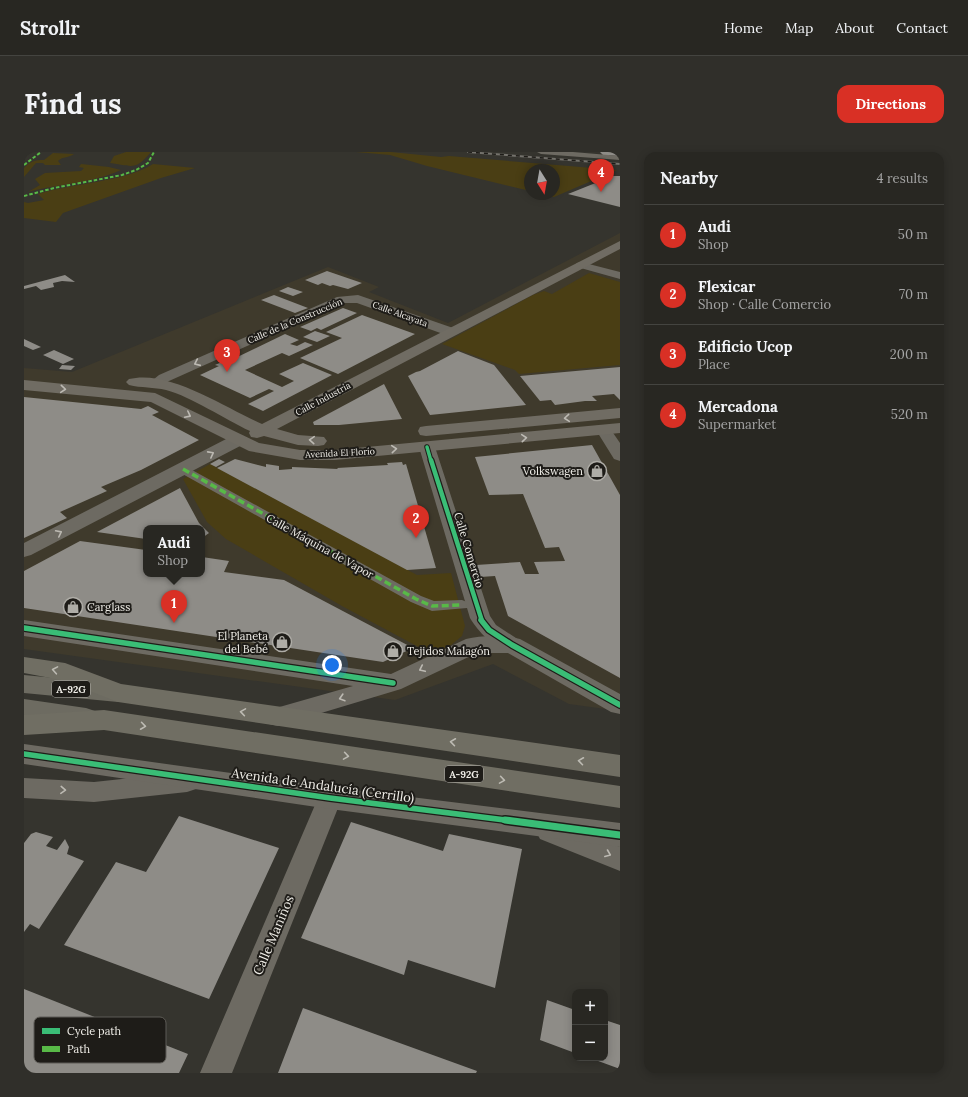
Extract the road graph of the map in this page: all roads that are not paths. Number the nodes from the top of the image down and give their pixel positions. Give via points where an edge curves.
1 (541, 152) edge
2 (574, 153) edge
3 (620, 158) edge
4 (620, 244) edge
5 (581, 265) junction
6 (620, 276) edge
7 (348, 298) joint
8 (451, 332) junction
9 (24, 372) edge
10 (24, 385) edge
11 (151, 391) junction
12 (620, 413) edge
13 (593, 415) junction
14 (612, 429) edge
15 (263, 431) junction
16 (424, 439) junction
17 (238, 440) junction
18 (620, 456) edge
19 (183, 469) junction
20 (24, 551) edge
21 (462, 604) dead end
22 (24, 628) edge
23 (512, 645) junction
24 (24, 665) edge
25 (393, 683) junction
26 (24, 684) edge
27 (118, 693) junction
28 (620, 705) edge
29 (24, 708) edge
30 (278, 717) junction
31 (104, 720) junction
32 (24, 725) edge
33 (24, 754) edge
34 (620, 766) edge
35 (201, 780) junction
36 (24, 788) edge
37 (620, 797) edge
38 (330, 798) junction
39 (532, 824) junction
40 (620, 835) edge
41 (620, 859) edge
42 (216, 1073) edge

1 - 2 street
2 - 3 street
4 - 5 main road, Calle Industria
5 - 6 street
5 - 8 main road, Calle Industria
7 - 8 street, Calle Alcayata via 358,299
7 -> 11 street, Calle de la Construcción via 164,378
8 - 15 main road, Calle Industria
9 - 11 main road, Avenida El Florío
10 -> 11 main road, Avenida El Florío
11 - 15 main road, Avenida El Florío via 172,387
11 -> 17 main road, Avenida El Florío via 155,398
12 - 13 main road, Avenida El Florío
13 - 14 main road
13 -> 16 main road, Avenida El Florío
16 -> 14 main road, Avenida El Florío
14 - 18 street
16 -> 15 main road, Avenida El Florío via 314,441
15 - 17 main road, Calle Industria
17 -> 16 main road, Avenida El Florío via 255,447 300,455 335,455
16 - 23 street, Calle Comercio via 480,618 489,630
19 -> 17 street, Calle Industria
20 -> 19 street, Calle Industria
19 - 21 street, Calle Máquina de Vapor via 416,600 432,606
22 - 25 street
23 -> 25 street via 474,645
23 - 28 street
27 -> 24 highway via 65,672
25 -> 30 street
26 - 27 main road, A-92G
30 -> 27 highway, A-92G
29 - 31 main road, A-92G
34 -> 30 highway, A-92G
31 - 32 highway
31 -> 37 highway, A-92G
33 - 35 street, Avenida de Andalucía (Cerrillo)
36 -> 35 street via 94,792
35 - 38 street, Avenida de Andalucía (Cerrillo)
38 - 39 street, Avenida de Andalucía (Cerrillo)
38 - 42 street, Calle Maniños
39 - 40 street, Avenida de Andalucía (Cerrillo)
39 -> 41 street

